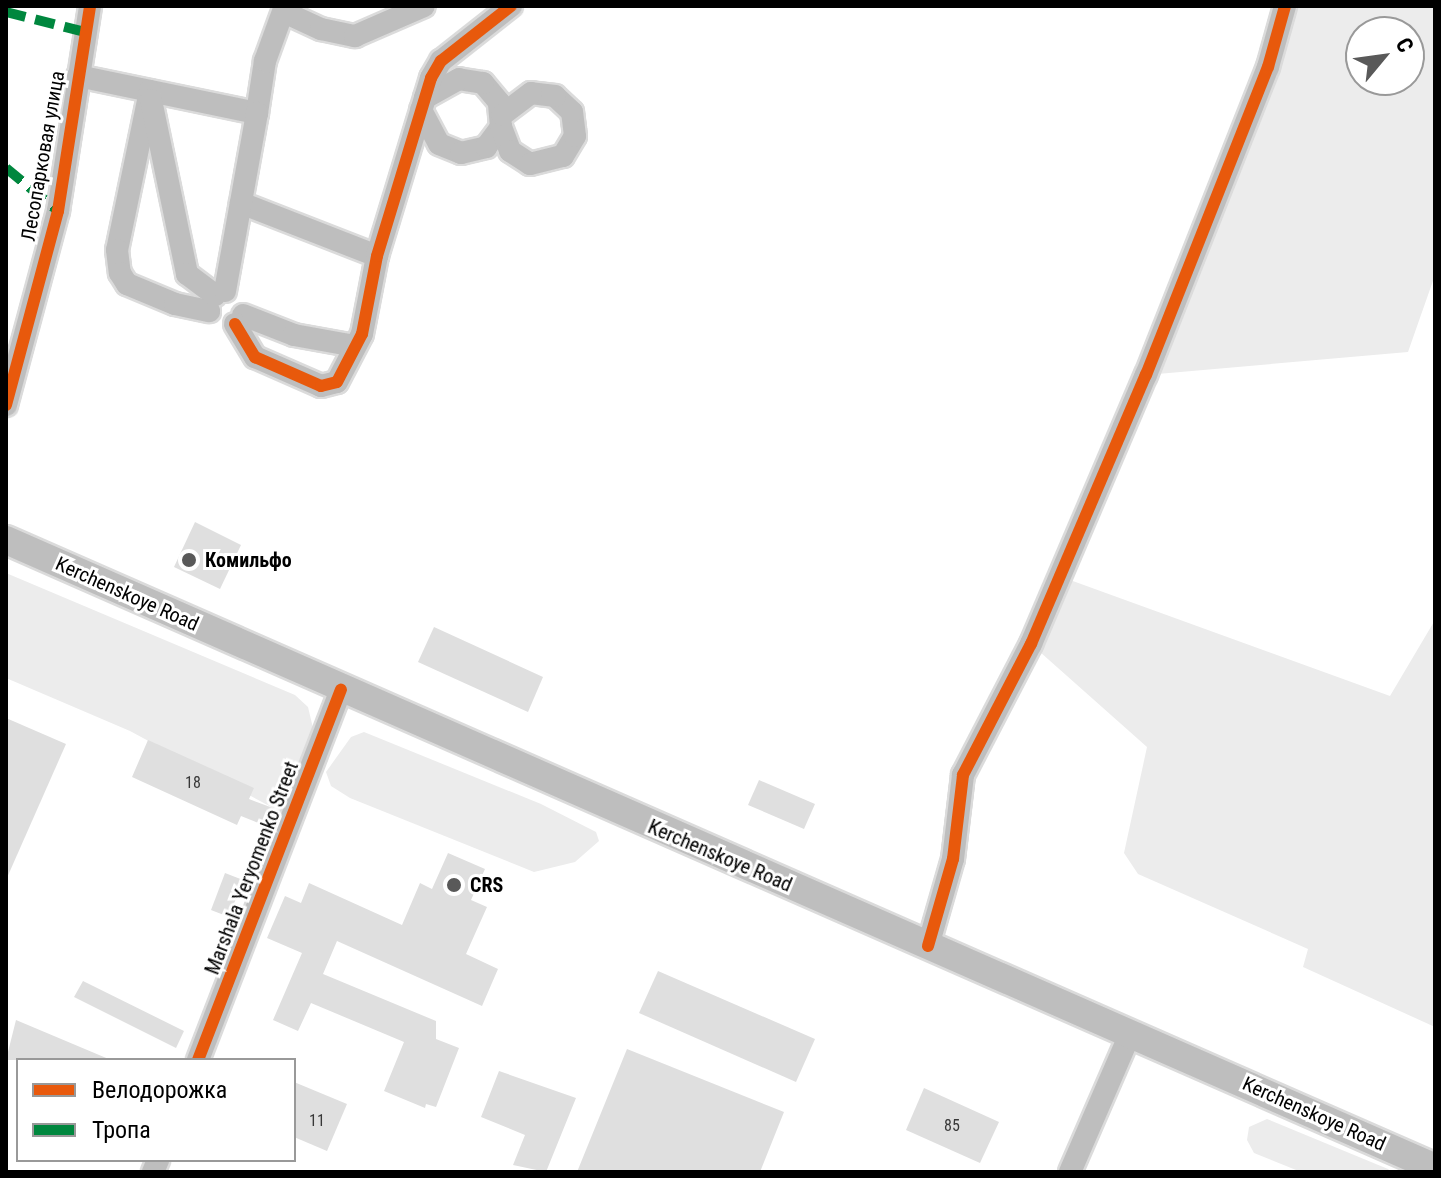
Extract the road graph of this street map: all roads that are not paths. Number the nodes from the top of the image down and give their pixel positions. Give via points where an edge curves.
1 (90, 6) edge
2 (424, 6) edge
3 (511, 6) edge
4 (1285, 6) edge
5 (285, 9) edge
6 (78, 76) junction
7 (150, 91) junction
8 (423, 104) junction
9 (257, 113) junction
10 (241, 203) junction
11 (377, 256) junction
12 (216, 299) junction
13 (239, 319) junction
14 (355, 346) junction
15 (6, 405) edge
16 (6, 540) edge
17 (341, 690) junction
18 (928, 946) junction
19 (1130, 1034) junction
20 (199, 1058) edge
21 (1435, 1168) edge
22 (1070, 1172) edge

1 - 6 street, Лесопарковая улица
2 - 5 street via 355,36 321,29
3 - 8 street via 441,61
4 - 18 street via 1268,67 1146,375 1031,644 963,775 953,859
5 - 9 street via 265,61
6 - 7 street
6 - 15 street, Лесопарковая улица via 58,211
7 - 9 street
7 - 12 street via 187,274
7 - 12 street via 117,250 120,273 127,284 175,304
8 - 8 street via 447,82 471,79 493,91 501,121 486,147 461,153 439,144
8 - 11 street
9 - 10 street
10 - 11 street
10 - 12 street
11 - 14 street via 371,303
12 - 13 street via 240,298
13 - 14 street
13 - 14 street via 255,357 321,386 337,382
16 - 17 main road, Kerchenskoye Road
17 - 18 main road, Kerchenskoye Road
17 - 20 street, Marshala Yeryomenko Street
18 - 19 main road, Kerchenskoye Road
19 - 21 main road, Kerchenskoye Road
19 - 22 street

